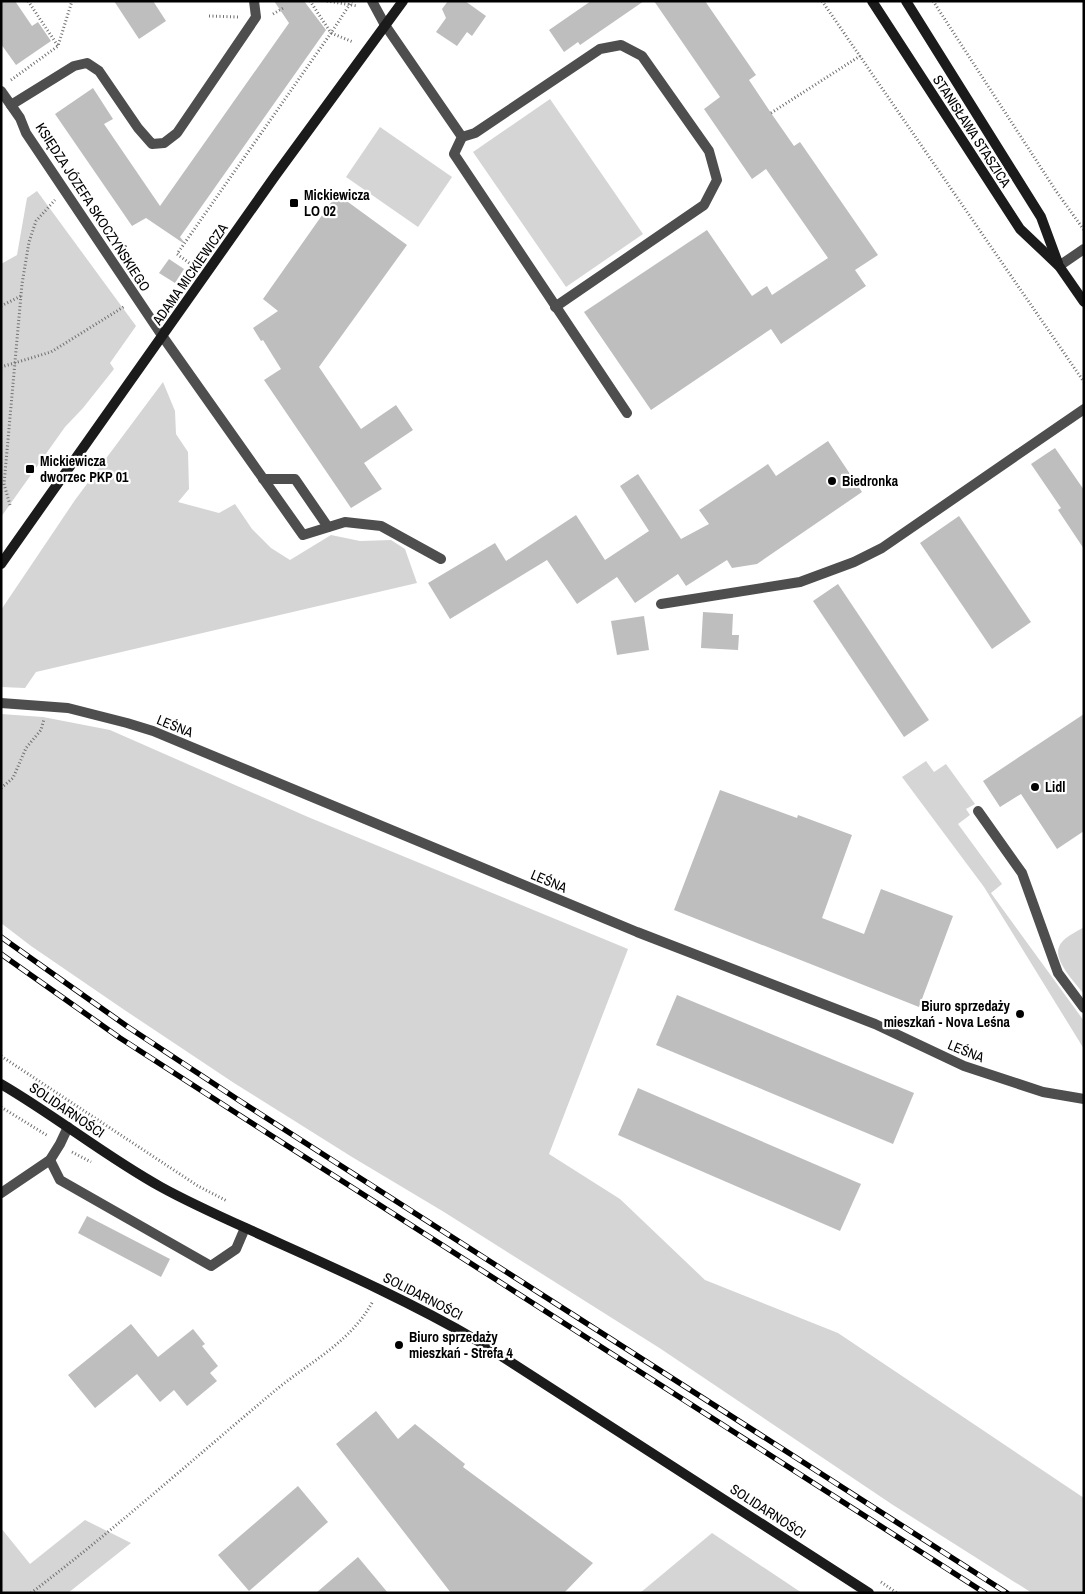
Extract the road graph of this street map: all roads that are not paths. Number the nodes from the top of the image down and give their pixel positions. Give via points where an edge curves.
1 (254, 1) edge
2 (372, 1) edge
3 (402, 1) edge
4 (872, 1) edge
5 (906, 1) edge
6 (386, 25) junction
7 (4, 87) edge
8 (11, 105) junction
9 (462, 138) junction
10 (1084, 249) edge
11 (1059, 266) junction
12 (1084, 302) edge
13 (556, 307) junction
14 (163, 337) junction
15 (1084, 409) edge
16 (627, 413) dead end
17 (263, 479) junction
18 (328, 527) junction
19 (441, 559) dead end
20 (1, 564) edge
21 (661, 604) dead end
22 (1, 703) edge
23 (978, 811) dead end
24 (1084, 1008) edge
25 (1, 1084) edge
26 (1084, 1099) edge
27 (68, 1127) junction
28 (50, 1160) junction
29 (1, 1193) edge
30 (245, 1228) junction
31 (869, 1593) edge

1 - 8 street via 256,17 178,133 164,143 152,144 99,71 87,64 74,66
2 - 6 street
3 - 6 street, ADAMA MICKIEWICZA
4 - 11 street, STANISŁAWA STASZICA via 1020,229
5 - 11 street, STANISŁAWA STASZICA via 1040,216
6 - 9 street
6 - 14 street, ADAMA MICKIEWICZA via 275,176
7 - 8 street, KSIĘDZA JÓZEFA SKOCZYŃSKIEGO
8 - 14 street, KSIĘDZA JÓZEFA SKOCZYŃSKIEGO via 26,134
9 - 13 street via 454,154
9 - 13 street via 476,133 600,49 621,45 642,56 709,151 717,180 704,205
10 - 11 street
11 - 12 street, STANISŁAWA STASZICA
13 - 16 street
14 - 17 street, KSIĘDZA JÓZEFA SKOCZYŃSKIEGO
14 - 20 street, ADAMA MICKIEWICZA
15 - 21 street via 882,548 854,562 800,582
17 - 18 street via 294,479
17 - 18 street, KSIĘDZA JÓZEFA SKOCZYŃSKIEGO via 303,535
18 - 19 street via 345,522 381,526
22 - 26 street, LEŚNA via 68,708 153,731 622,927 875,1024 964,1066 1043,1092
23 - 24 street via 1022,873 1058,973
25 - 27 street, SOLIDARNOŚCI
27 - 28 street
27 - 30 street, SOLIDARNOŚCI via 161,1187
28 - 29 street
28 - 30 street via 60,1180 211,1266 236,1249
30 - 31 street, SOLIDARNOŚCI via 380,1289 478,1341

